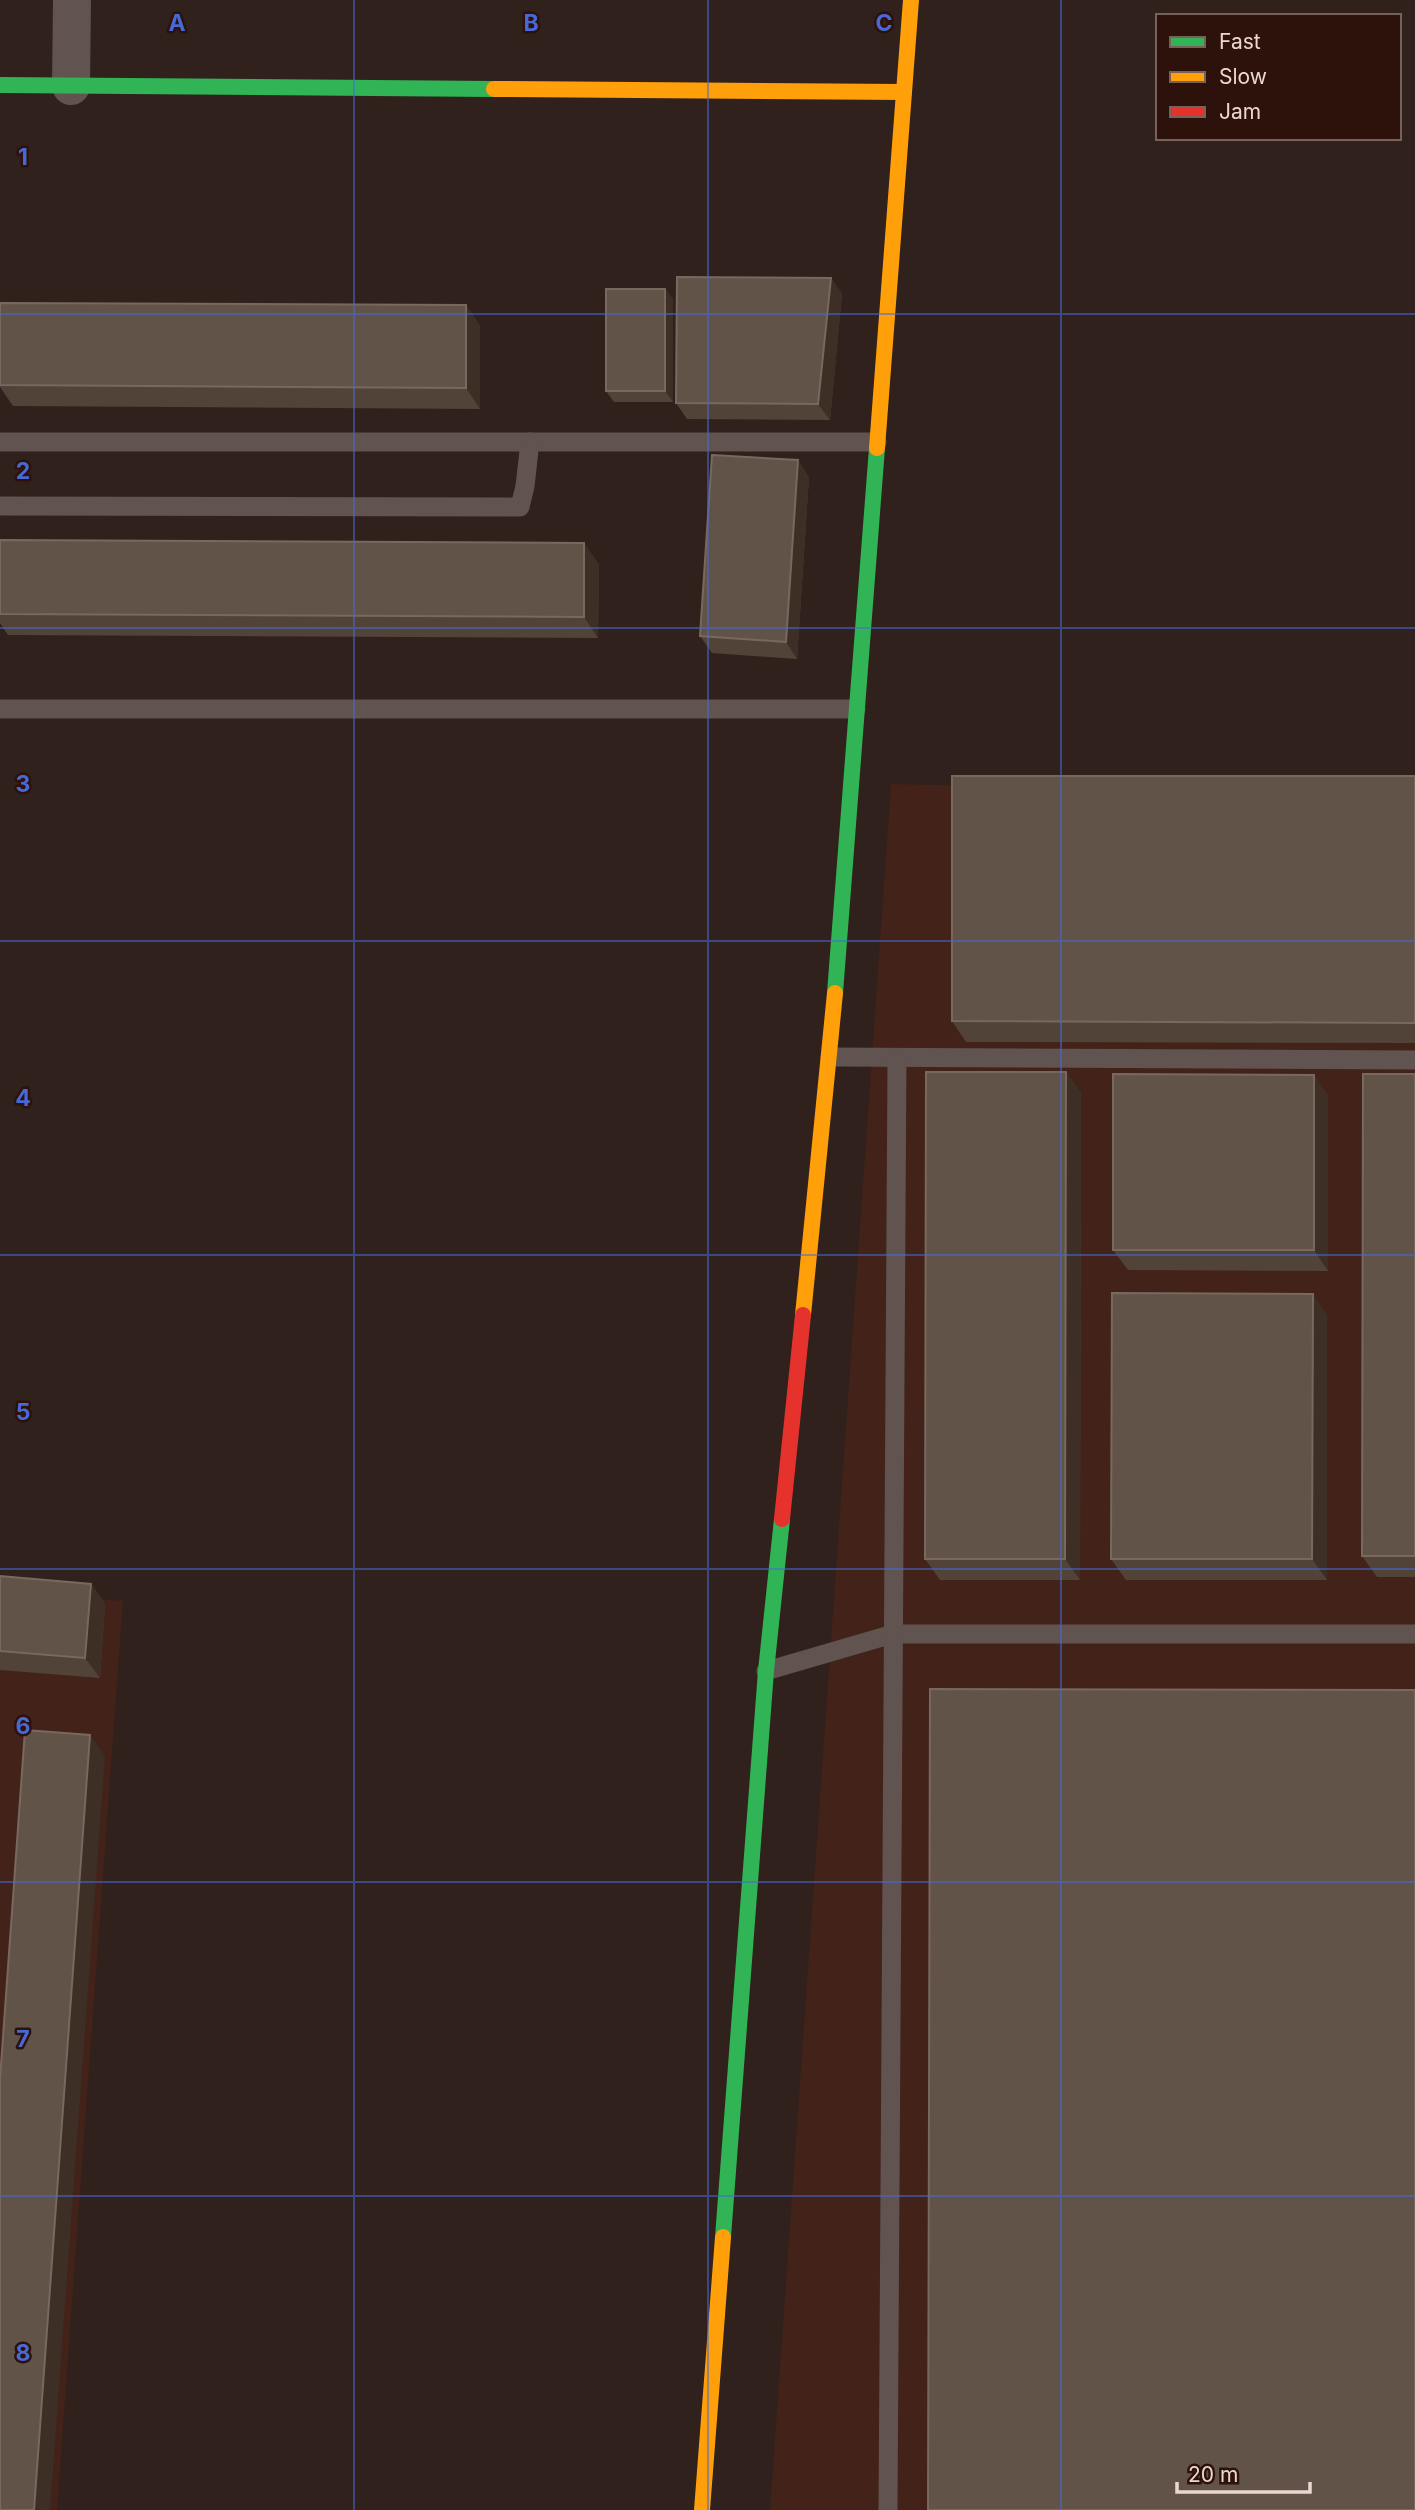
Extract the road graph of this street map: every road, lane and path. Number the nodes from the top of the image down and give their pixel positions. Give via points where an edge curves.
1 (72, 0) edge
2 (911, 0) edge
3 (0, 85) edge
4 (71, 86) junction
5 (904, 92) junction
6 (0, 442) edge
7 (530, 442) junction
8 (877, 442) junction
9 (0, 506) edge
10 (0, 709) edge
11 (856, 709) junction
12 (830, 1057) junction
13 (897, 1058) junction
14 (1415, 1060) edge
15 (893, 1634) junction
16 (1415, 1634) edge
17 (766, 1671) junction
18 (702, 2510) edge
19 (888, 2510) edge

1 - 4 street
2 - 5 street
3 - 4 street
4 - 5 street
5 - 8 street
6 - 7 lane
7 - 8 lane
7 - 9 lane via 520,507
8 - 11 street
10 - 11 lane
11 - 12 street
12 - 13 lane
12 - 17 street
13 - 14 lane
13 - 15 lane
15 - 16 lane
15 - 17 lane
15 - 19 lane
17 - 18 street

